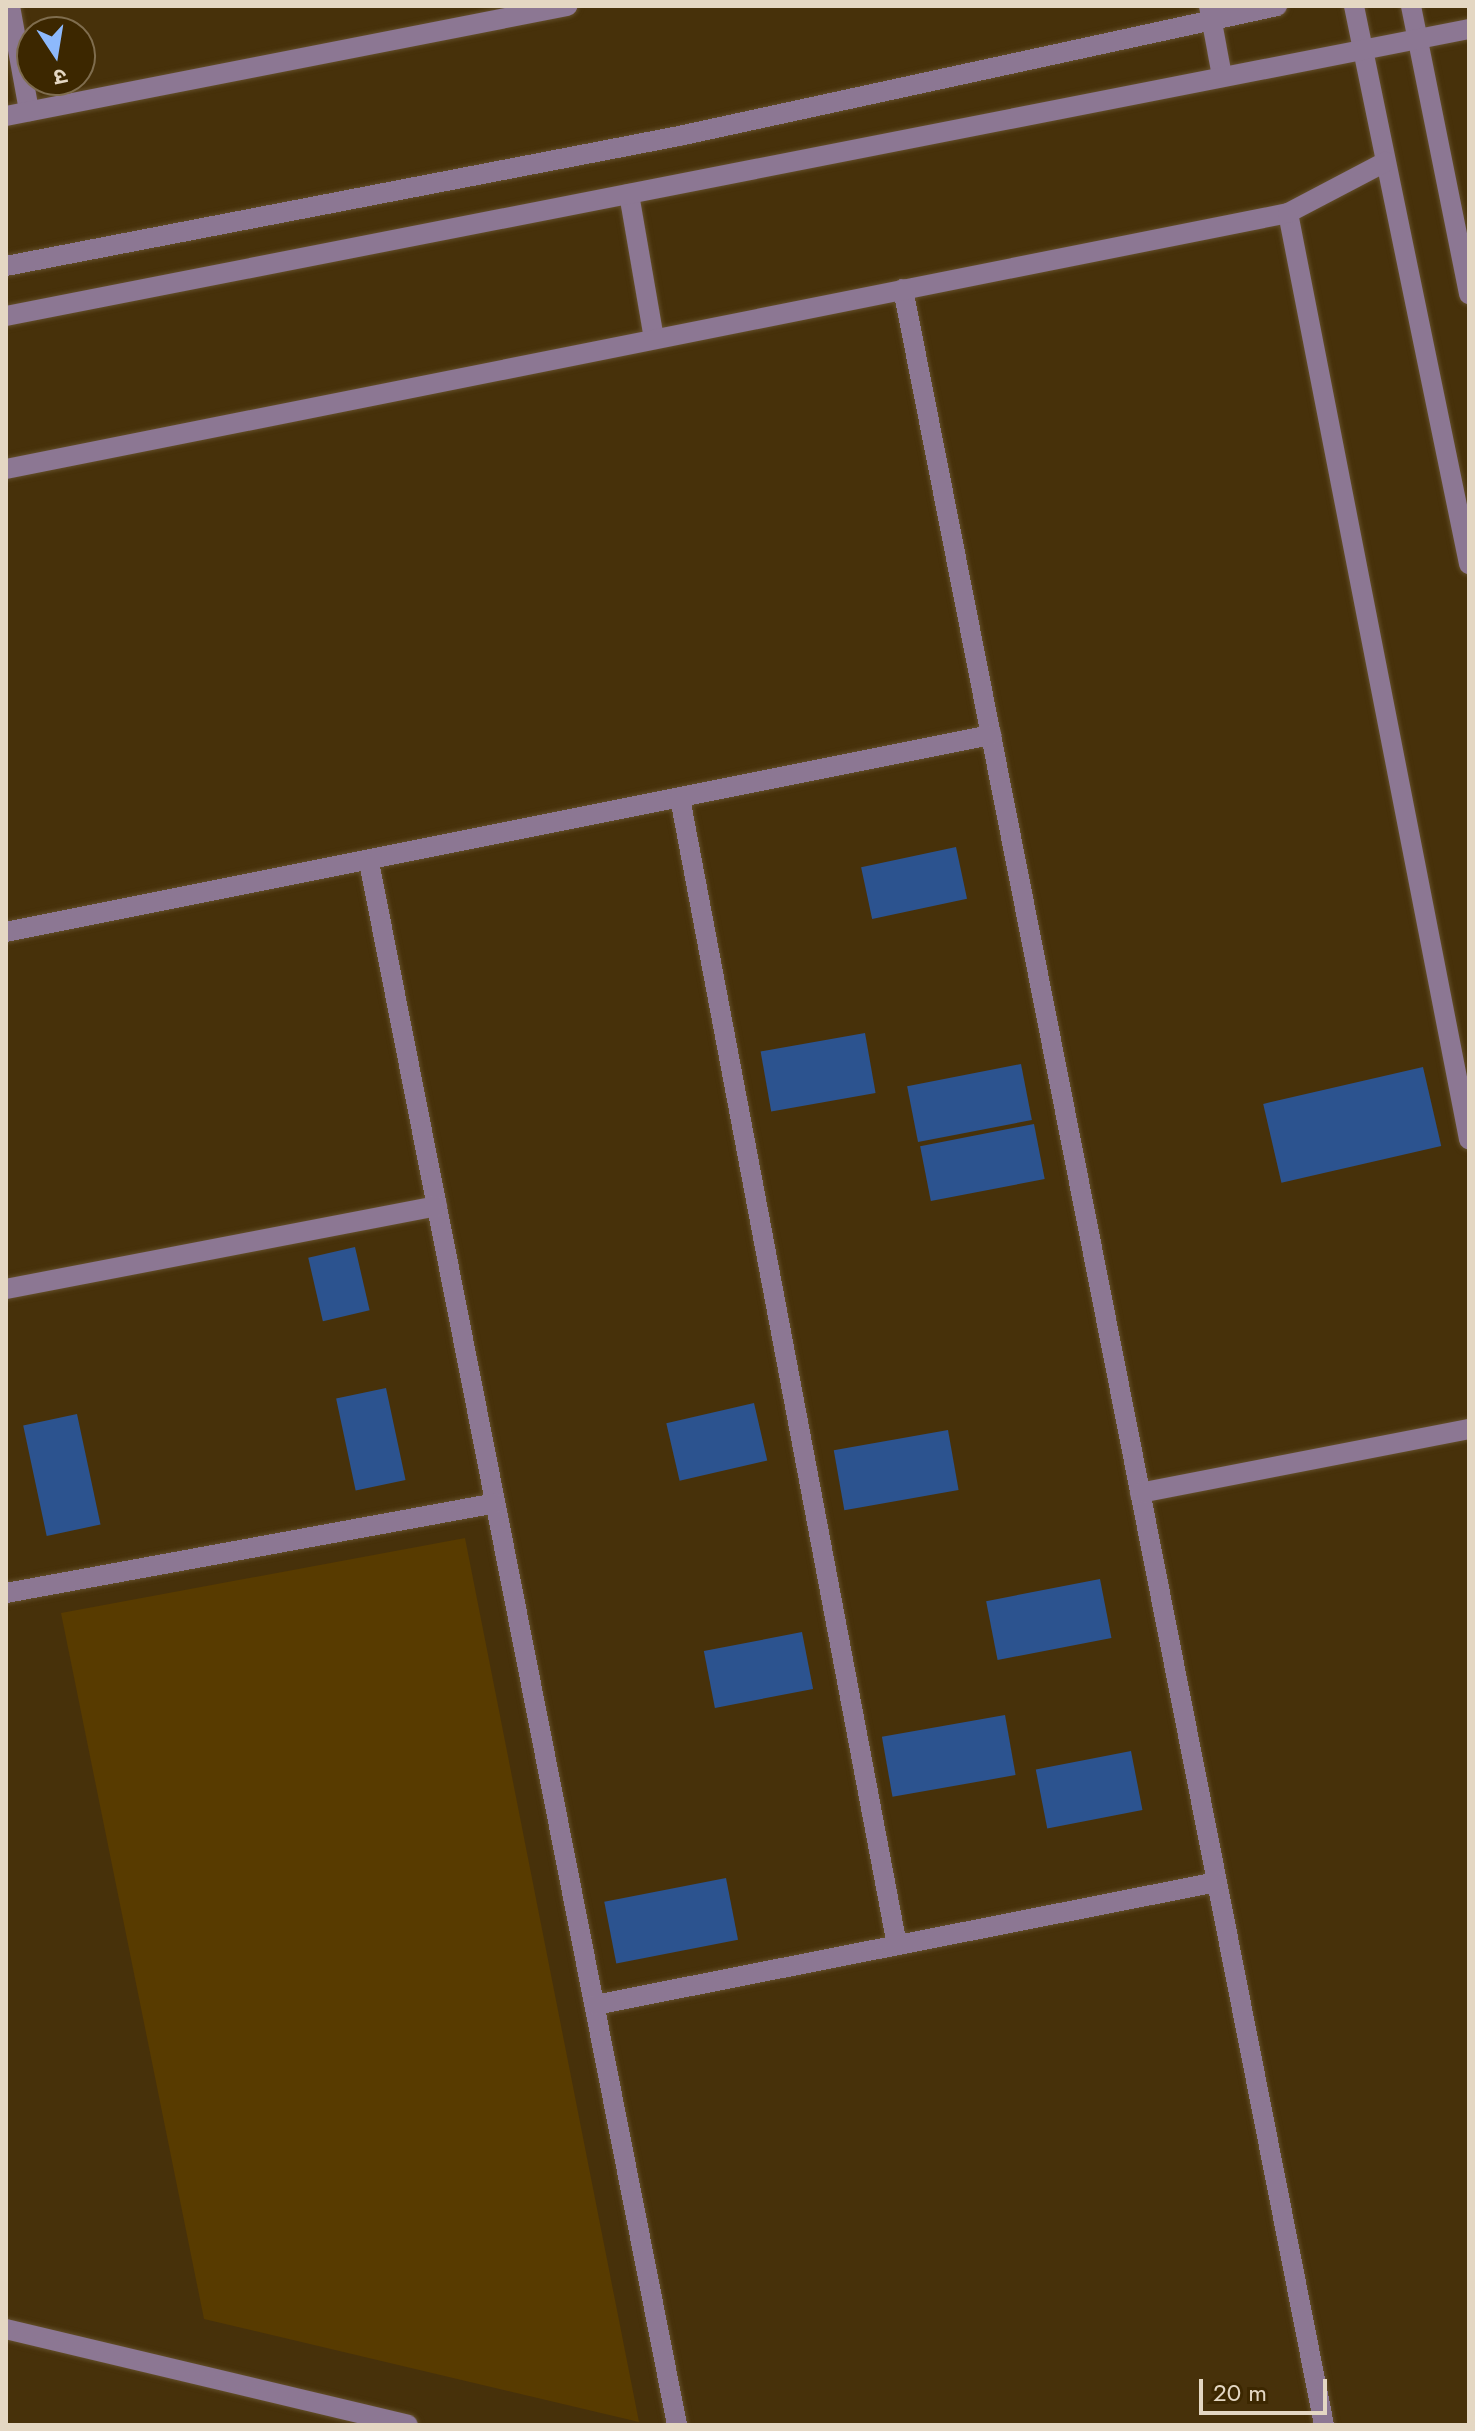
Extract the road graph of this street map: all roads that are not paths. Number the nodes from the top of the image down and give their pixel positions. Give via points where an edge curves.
1 (10, 6) edge
2 (567, 6) edge
3 (1277, 6) edge
4 (1354, 6) edge
5 (1411, 6) edge
6 (1210, 13) edge
7 (1469, 29) edge
8 (1416, 40) junction
9 (1361, 49) junction
10 (1222, 76) junction
11 (29, 111) junction
12 (6, 116) edge
13 (1385, 162) junction
14 (629, 194) junction
15 (1288, 213) junction
16 (6, 266) edge
17 (903, 289) junction
18 (1469, 294) edge
19 (6, 316) edge
20 (654, 339) junction
21 (6, 469) edge
22 (1469, 564) edge
23 (991, 735) junction
24 (680, 798) junction
25 (369, 862) junction
26 (6, 932) edge
27 (1469, 1139) edge
28 (437, 1206) junction
29 (6, 1289) edge
30 (1469, 1429) edge
31 (1140, 1493) junction
32 (495, 1503) junction
33 (6, 1593) edge
34 (1217, 1882) junction
35 (897, 1945) junction
36 (595, 2005) junction
37 (6, 2329) edge
38 (408, 2425) edge
39 (677, 2425) edge
40 (1324, 2425) edge

1 - 11 street
2 - 11 street
3 - 6 street
4 - 9 street
5 - 8 street
6 - 10 street
6 - 16 street via 679,136
7 - 8 street
8 - 9 street
8 - 18 street
9 - 10 street
9 - 13 street
10 - 14 street
11 - 12 street
13 - 15 street
13 - 22 street
14 - 19 street
14 - 20 street
15 - 17 street
15 - 27 street
17 - 20 street
17 - 23 street
20 - 21 street
23 - 24 street
23 - 31 street
24 - 25 street
24 - 35 street
25 - 26 street
25 - 28 street
28 - 29 street
28 - 32 street
30 - 31 street
31 - 34 street
32 - 33 street
32 - 36 street
34 - 35 street
34 - 40 street
35 - 36 street
36 - 39 street
37 - 38 street

